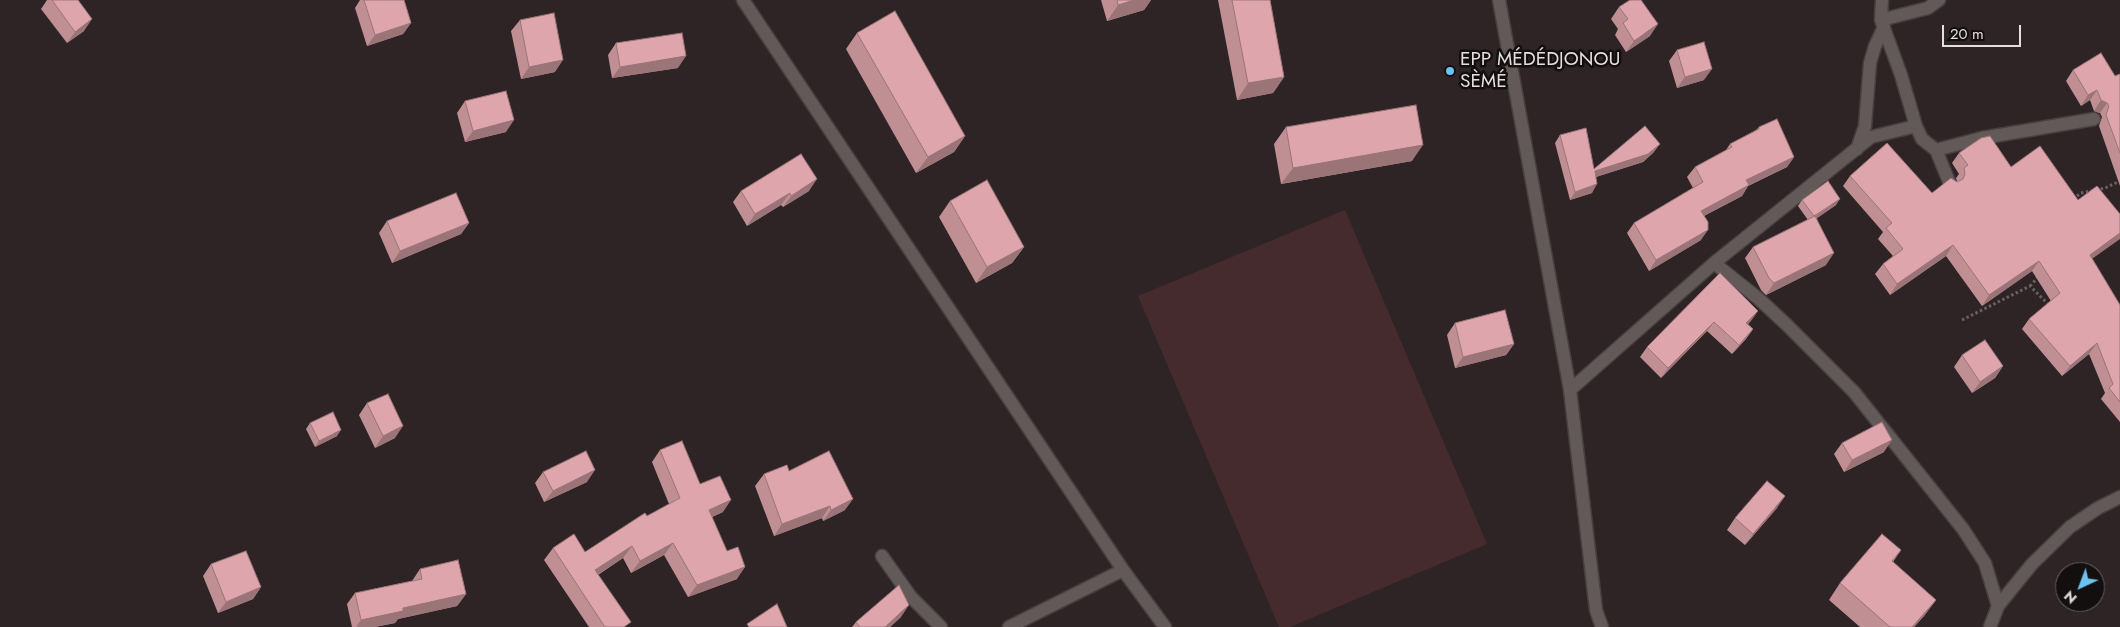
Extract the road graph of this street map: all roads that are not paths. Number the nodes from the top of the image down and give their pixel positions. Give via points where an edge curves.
1 (743, 0) edge
2 (1499, 0) edge
3 (1882, 0) edge
4 (1939, 0) edge
5 (1882, 23) junction
6 (2094, 119) dead end
7 (1916, 126) junction
8 (1856, 149) junction
9 (1936, 150) junction
10 (1950, 184) edge
11 (1714, 263) junction
12 (1570, 390) junction
13 (2120, 497) edge
14 (882, 556) dead end
15 (1123, 570) junction
16 (1998, 606) junction
17 (941, 627) edge
18 (1009, 627) edge
19 (1165, 627) edge
20 (1602, 627) edge
21 (1990, 627) edge

1 - 15 street
2 - 12 street
3 - 5 street
4 - 5 street via 1928,8
5 - 7 street
5 - 8 street via 1870,63 1865,126
6 - 9 street via 1982,138
7 - 8 street via 1871,137
7 - 9 street via 1922,139
8 - 11 street
9 - 10 street
11 - 12 street
11 - 16 street via 1787,325 1859,398 1963,530 1985,563
12 - 20 street via 1596,610
13 - 16 street via 2070,527 2032,564
14 - 17 street via 910,597
15 - 18 street
15 - 19 street
16 - 21 street

